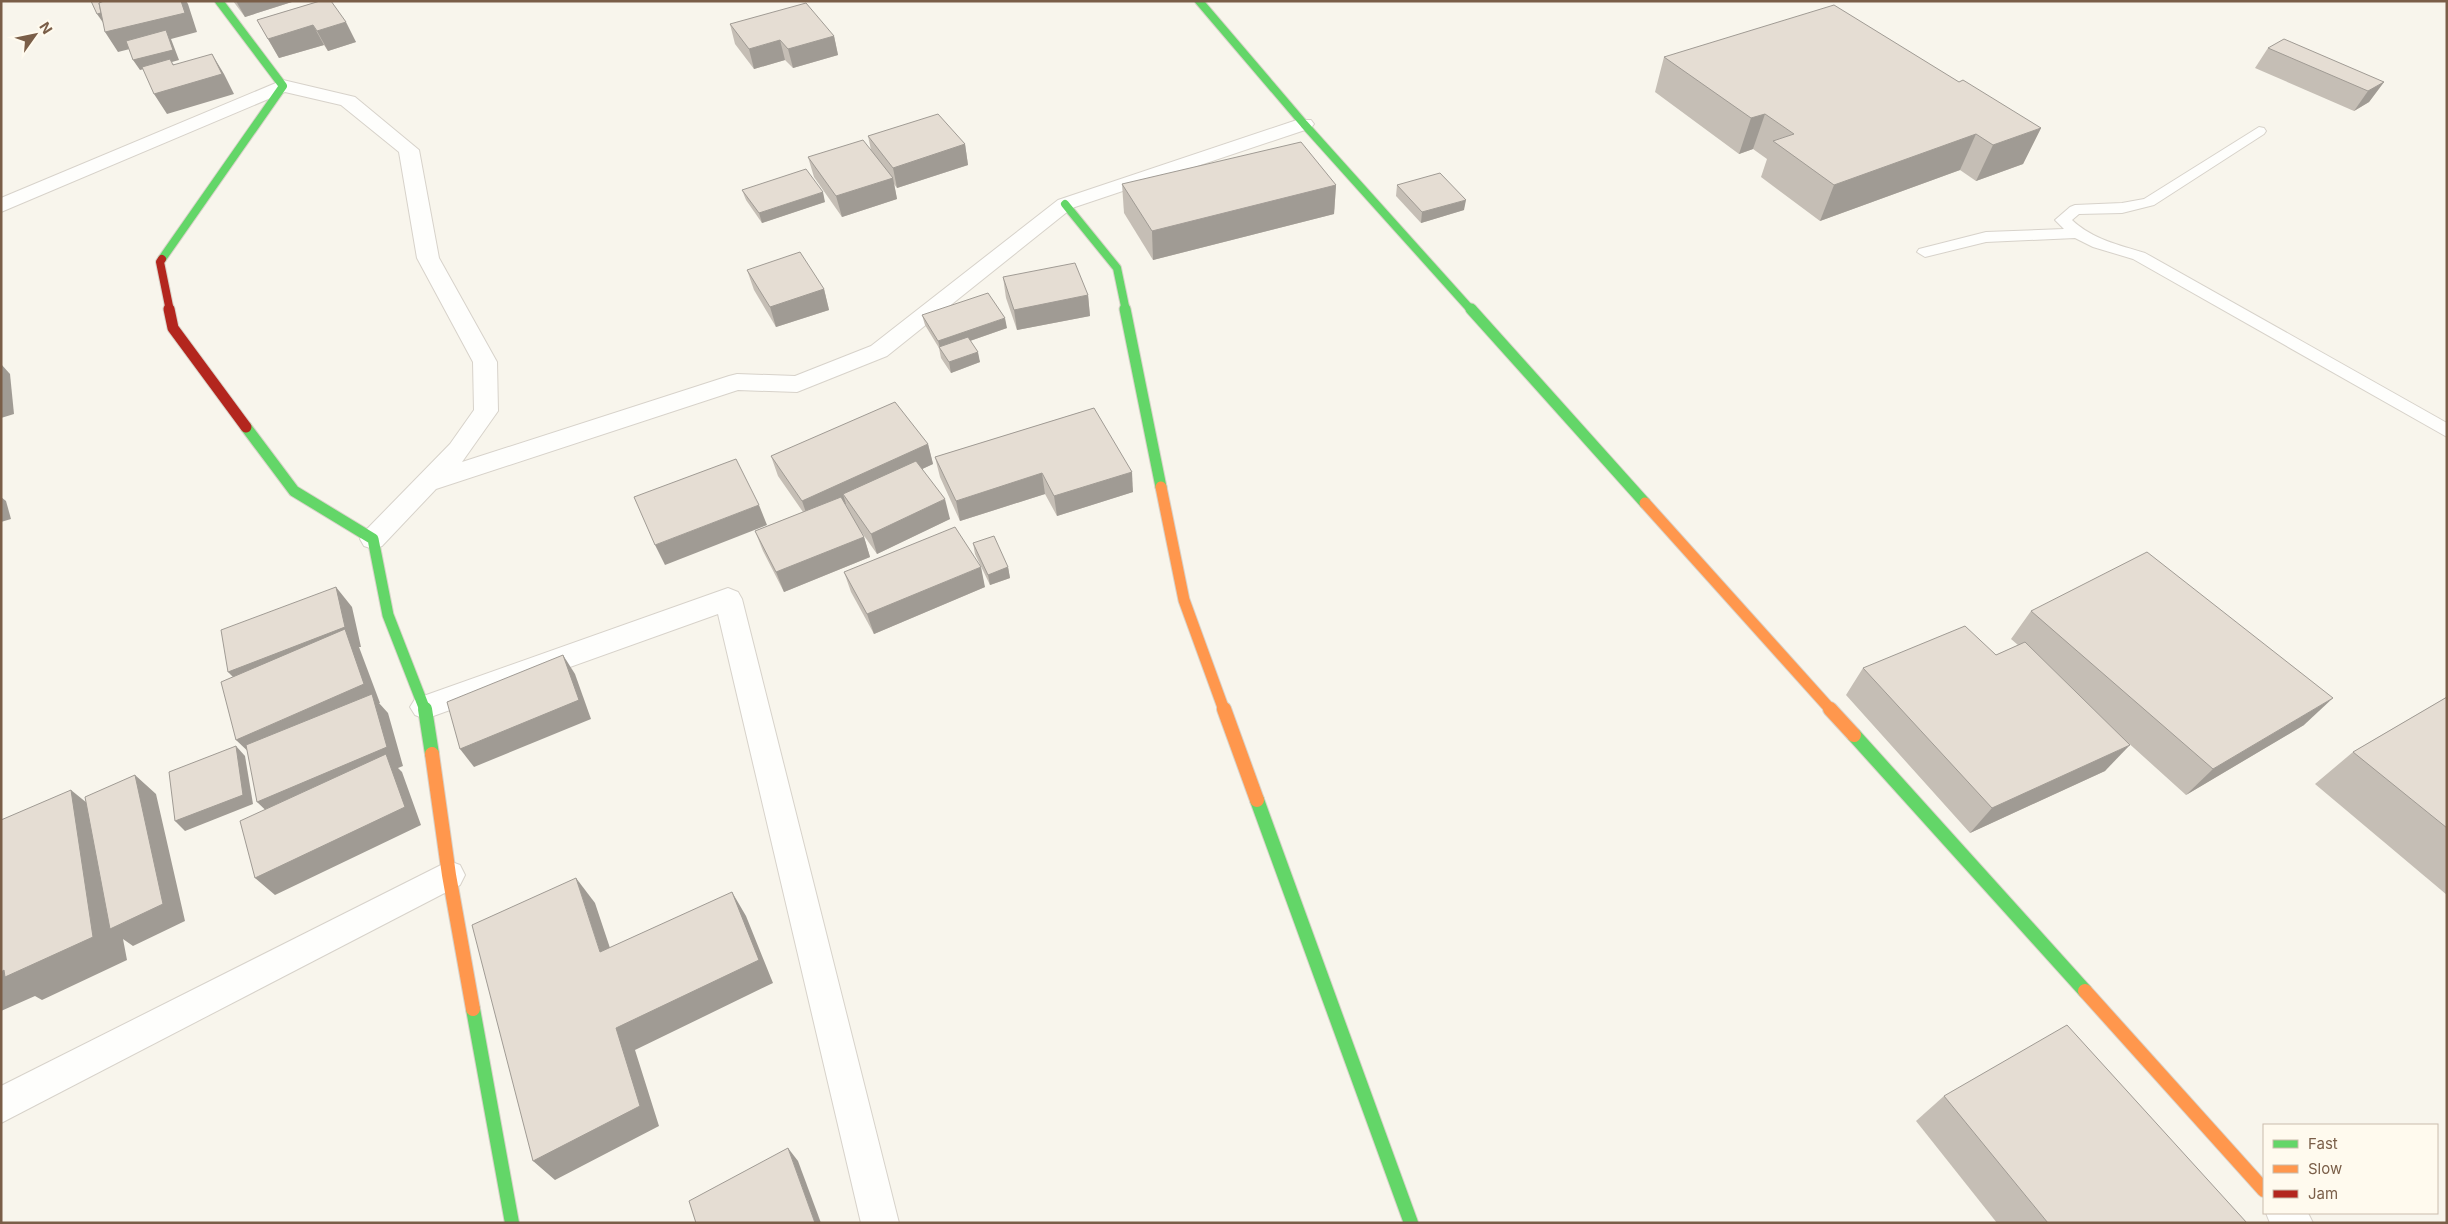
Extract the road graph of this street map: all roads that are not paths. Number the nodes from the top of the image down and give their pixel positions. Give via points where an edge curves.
1 (219, 1) edge
2 (1199, 1) edge
3 (283, 86) junction
4 (1304, 124) junction
5 (2259, 132) dead end
6 (1066, 204) junction
7 (1, 206) edge
8 (2075, 233) junction
9 (1925, 252) dead end
10 (2447, 431) edge
11 (427, 483) junction
12 (373, 539) junction
13 (425, 707) junction
14 (449, 875) junction
15 (1, 1105) edge
16 (2263, 1189) edge
17 (512, 1223) edge
18 (880, 1223) edge
19 (1411, 1223) edge

1 - 3 street
2 - 4 street
3 - 7 street
3 - 11 street via 348,101 409,150 428,258 485,362 486,411 459,450
3 - 12 street via 160,262 172,328 294,490
4 - 6 street
4 - 16 street
5 - 8 lane via 2149,202 2122,208 2075,210 2063,220
6 - 11 street via 879,351 797,384 737,382
6 - 19 street via 1117,268 1184,600
8 - 9 lane via 1986,237
8 - 10 lane via 2139,256
11 - 12 street
12 - 13 street via 388,615
13 - 14 street
13 - 18 street via 728,599
14 - 15 street
14 - 17 street

